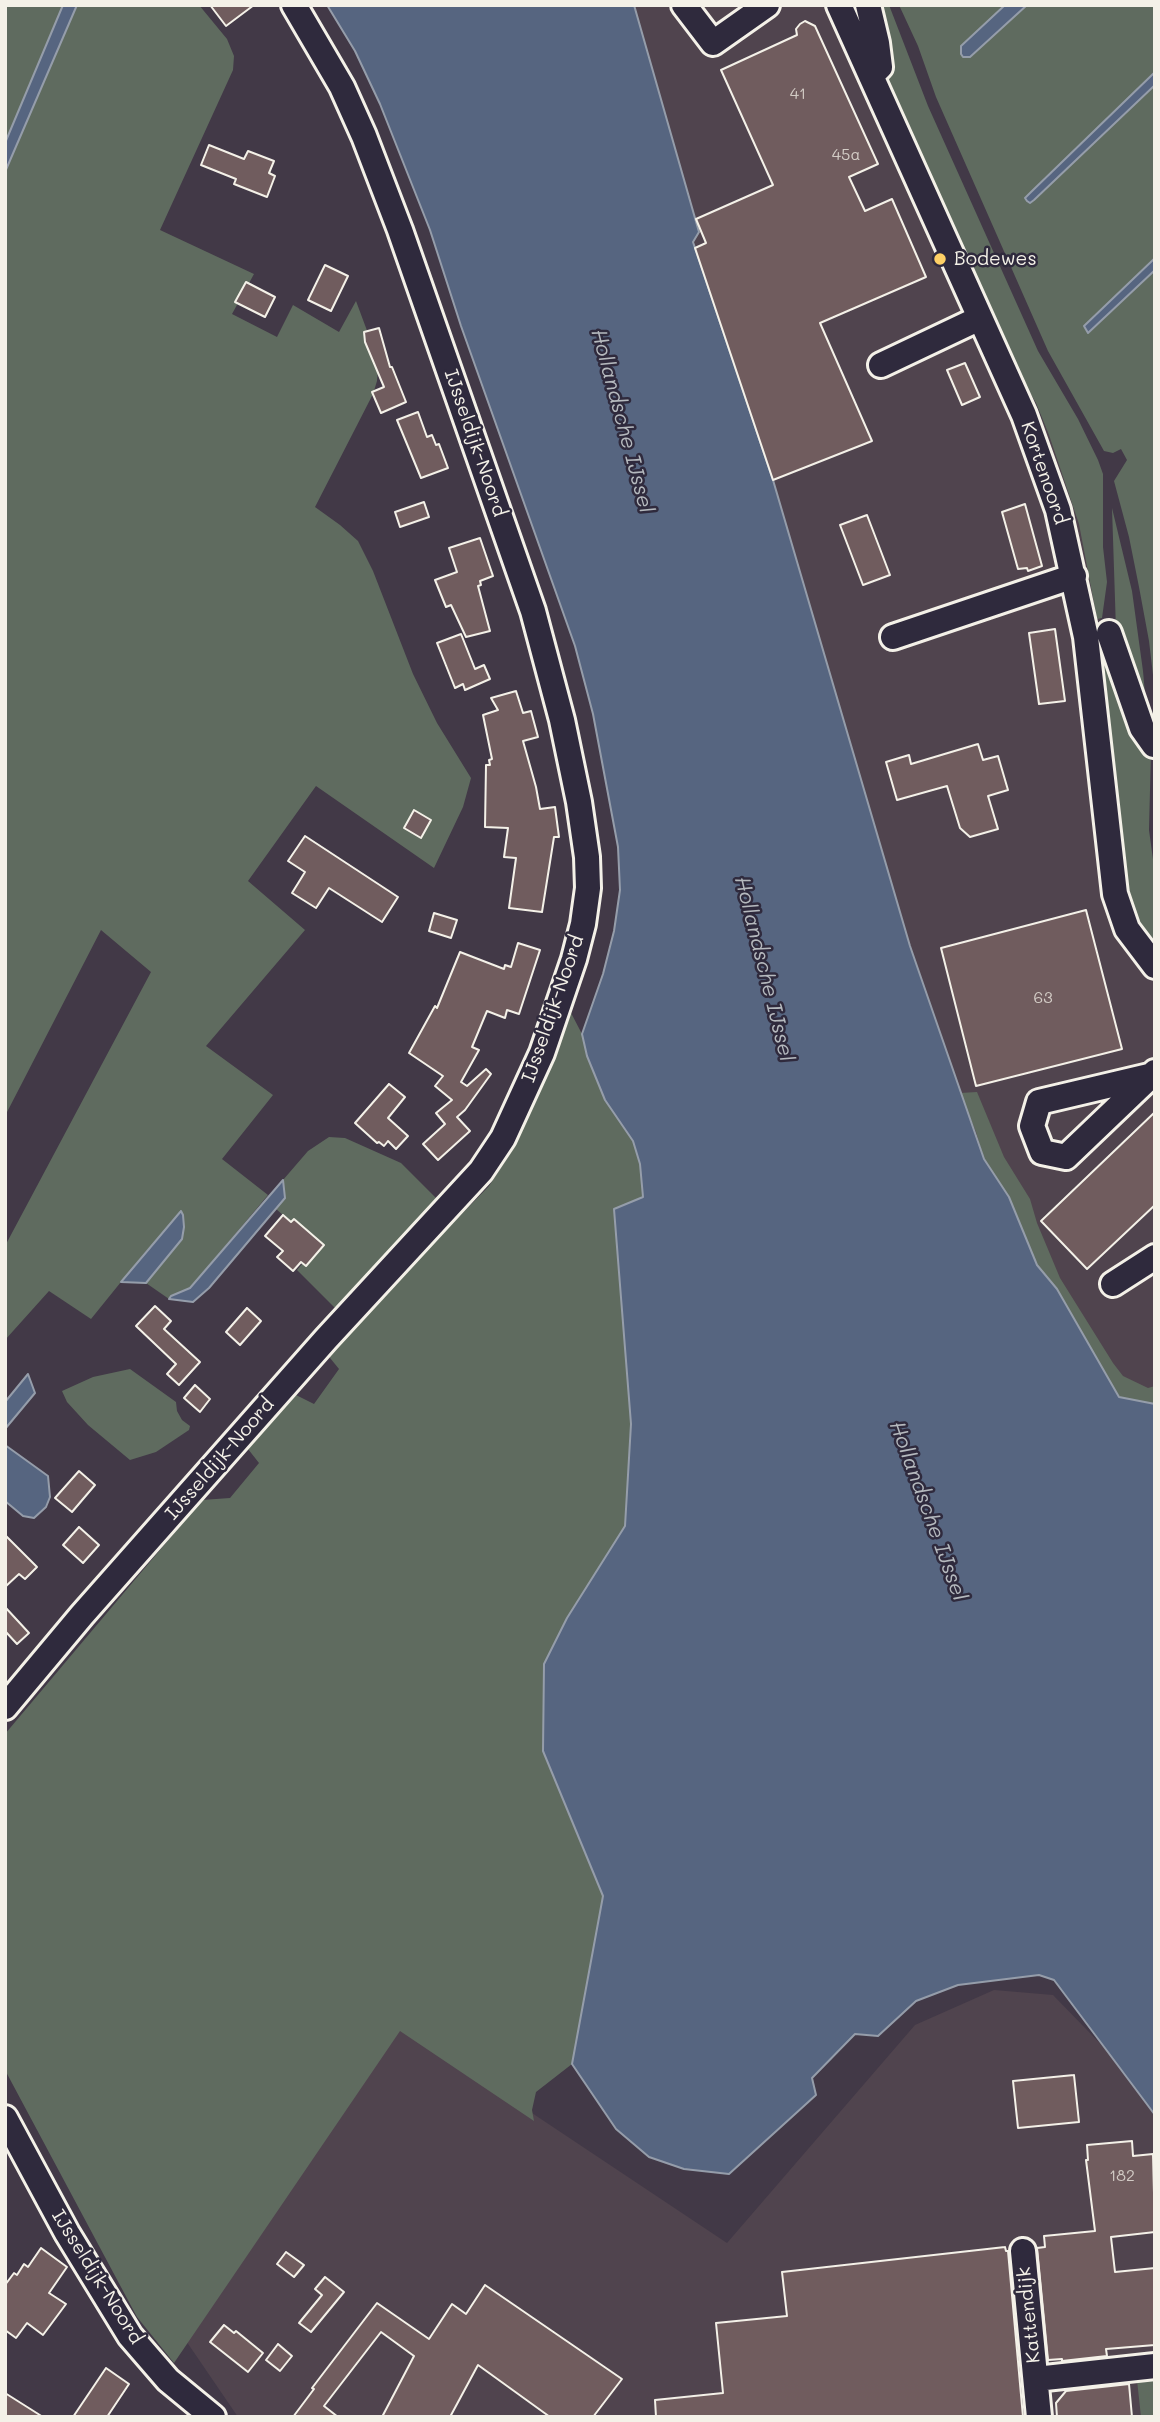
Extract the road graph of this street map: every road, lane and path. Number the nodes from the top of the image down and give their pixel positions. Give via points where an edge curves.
1 (294, 5) edge
2 (684, 5) edge
3 (766, 5) edge
4 (839, 5) edge
5 (868, 5) edge
6 (870, 76) junction
7 (980, 318) junction
8 (881, 365) dead end
9 (1074, 576) junction
10 (1109, 633) dead end
11 (893, 637) dead end
12 (1154, 745) edge
13 (1155, 966) edge
14 (1155, 1257) edge
15 (1113, 1284) dead end
16 (5, 1707) edge
17 (5, 2118) edge
18 (1023, 2251) dead end
19 (1155, 2366) edge
20 (1036, 2379) junction
21 (213, 2417) edge
22 (1039, 2417) edge

1 - 16 street, IJsseldijk-Noord via 342,87 364,136 533,611 579,803 587,857 583,924 542,1053 503,1138 481,1171 308,1360
2 - 3 street via 713,43
4 - 6 street, Kortenoord
5 - 6 street via 880,67
6 - 7 street, Kortenoord
7 - 8 street
7 - 9 street, Kortenoord via 1042,460
9 - 11 street
9 - 13 street, Kortenoord via 1086,637 1115,894 1128,929
10 - 12 street via 1142,728
14 - 15 street
17 - 21 street, IJsseldijk-Noord via 130,2336 168,2380
18 - 20 street, Kattendijk
19 - 20 street, Kattendijk
20 - 22 street, Kattendijk

